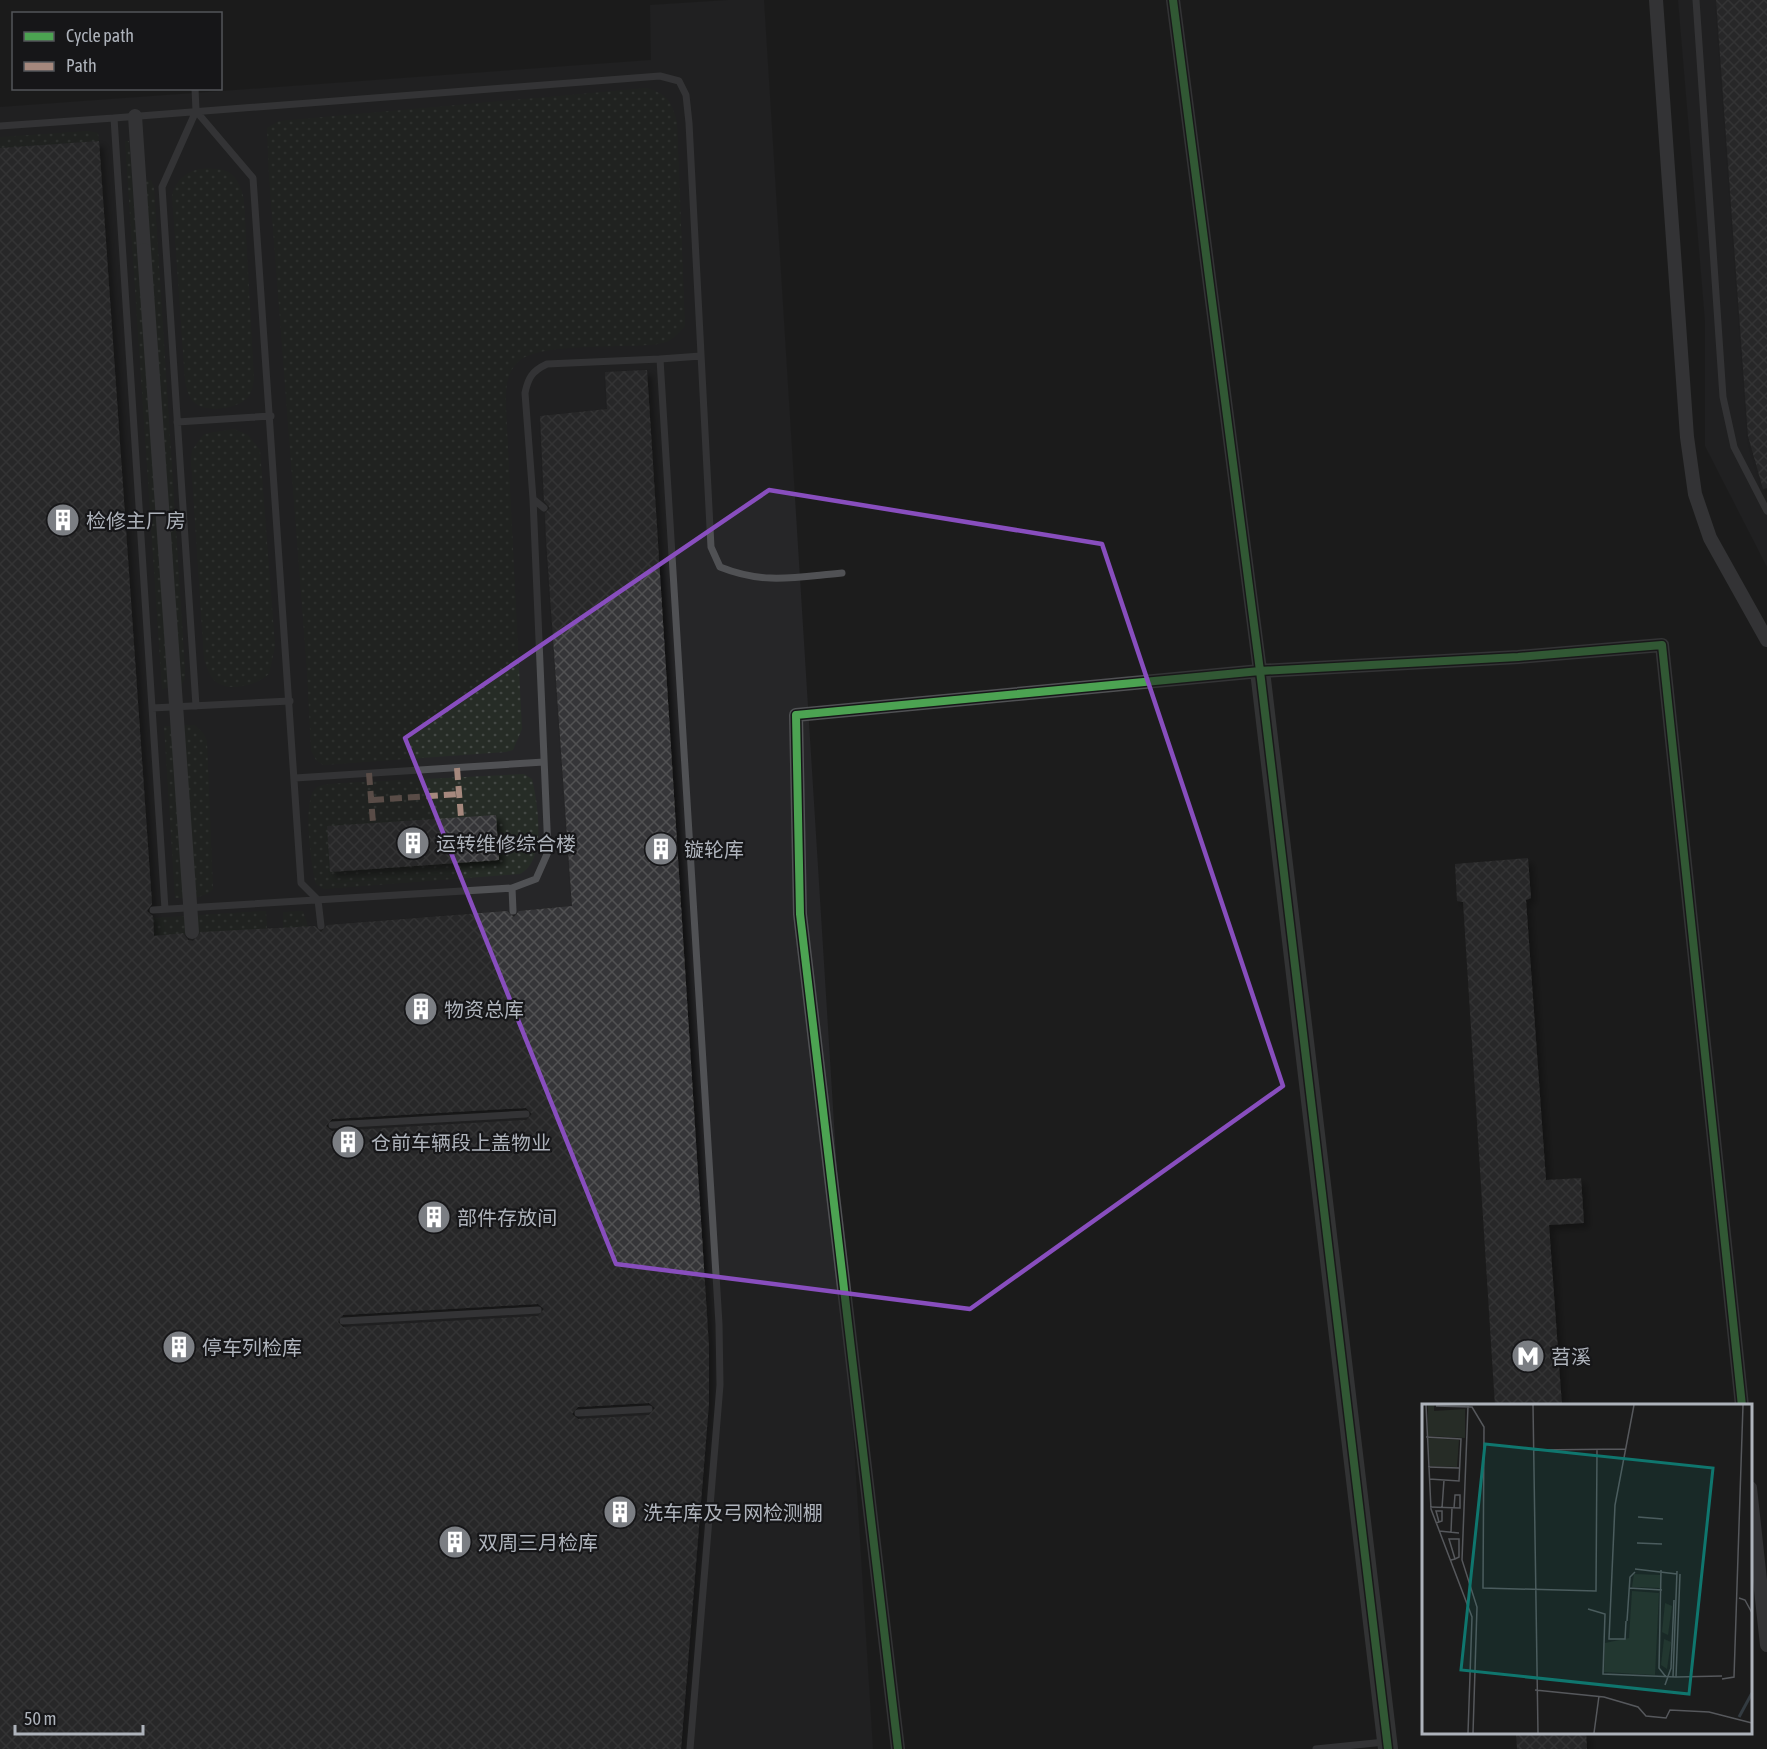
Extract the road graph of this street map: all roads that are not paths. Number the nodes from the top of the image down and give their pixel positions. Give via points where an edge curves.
1 (1173, 0) edge
2 (1656, 0) edge
3 (1696, 0) edge
4 (195, 90) edge
5 (196, 111) junction
6 (135, 116) junction
7 (114, 118) junction
8 (0, 126) edge
9 (701, 356) junction
10 (660, 358) junction
11 (271, 416) junction
12 (177, 422) junction
13 (533, 499) junction
14 (544, 507) dead end
15 (1767, 511) edge
16 (842, 573) dead end
17 (1767, 640) edge
18 (1260, 671) junction
19 (290, 700) junction
20 (196, 706) junction
21 (152, 708) junction
22 (544, 762) junction
23 (295, 778) junction
24 (512, 888) junction
25 (318, 900) junction
26 (165, 909) junction
27 (153, 910) dead end
28 (513, 911) dead end
29 (321, 926) dead end
30 (192, 932) dead end
31 (526, 1114) dead end
32 (332, 1125) dead end
33 (538, 1311) dead end
34 (344, 1321) dead end
35 (1742, 1404) edge
36 (649, 1408) dead end
37 (578, 1413) dead end
38 (1752, 1506) edge
39 (1767, 1645) edge
40 (1387, 1745) edge
41 (690, 1749) edge
42 (898, 1749) edge
43 (1316, 1749) edge

1 - 18 street
2 - 17 street via 1687,437 1695,494 1710,538
3 - 15 lane via 1725,407 1734,447
4 - 5 lane
5 - 6 lane
5 - 9 lane via 660,76 679,81 686,95 689,123
5 - 11 lane via 253,178
5 - 12 lane via 162,187
6 - 7 lane
6 - 30 street, bridge
7 - 8 lane
7 - 21 lane
9 - 10 lane
9 - 16 lane via 711,547 720,567 746,577 776,579
10 - 13 lane via 547,364 535,369 525,393
10 - 41 lane via 719,1324 720,1385
11 - 12 lane
11 - 19 lane
12 - 20 lane
13 - 14 lane
13 - 22 lane
18 - 35 street via 1662,645
18 - 40 street
18 - 42 street via 796,715 800,914
19 - 20 lane
19 - 23 lane
20 - 21 lane
21 - 26 lane
22 - 23 lane
22 - 24 lane via 548,852 536,879
23 - 25 lane via 301,883
24 - 25 lane
24 - 28 lane
25 - 26 lane
25 - 29 lane
26 - 27 lane
31 - 32 lane
33 - 34 lane
36 - 37 lane
38 - 39 street
40 - 43 lane

